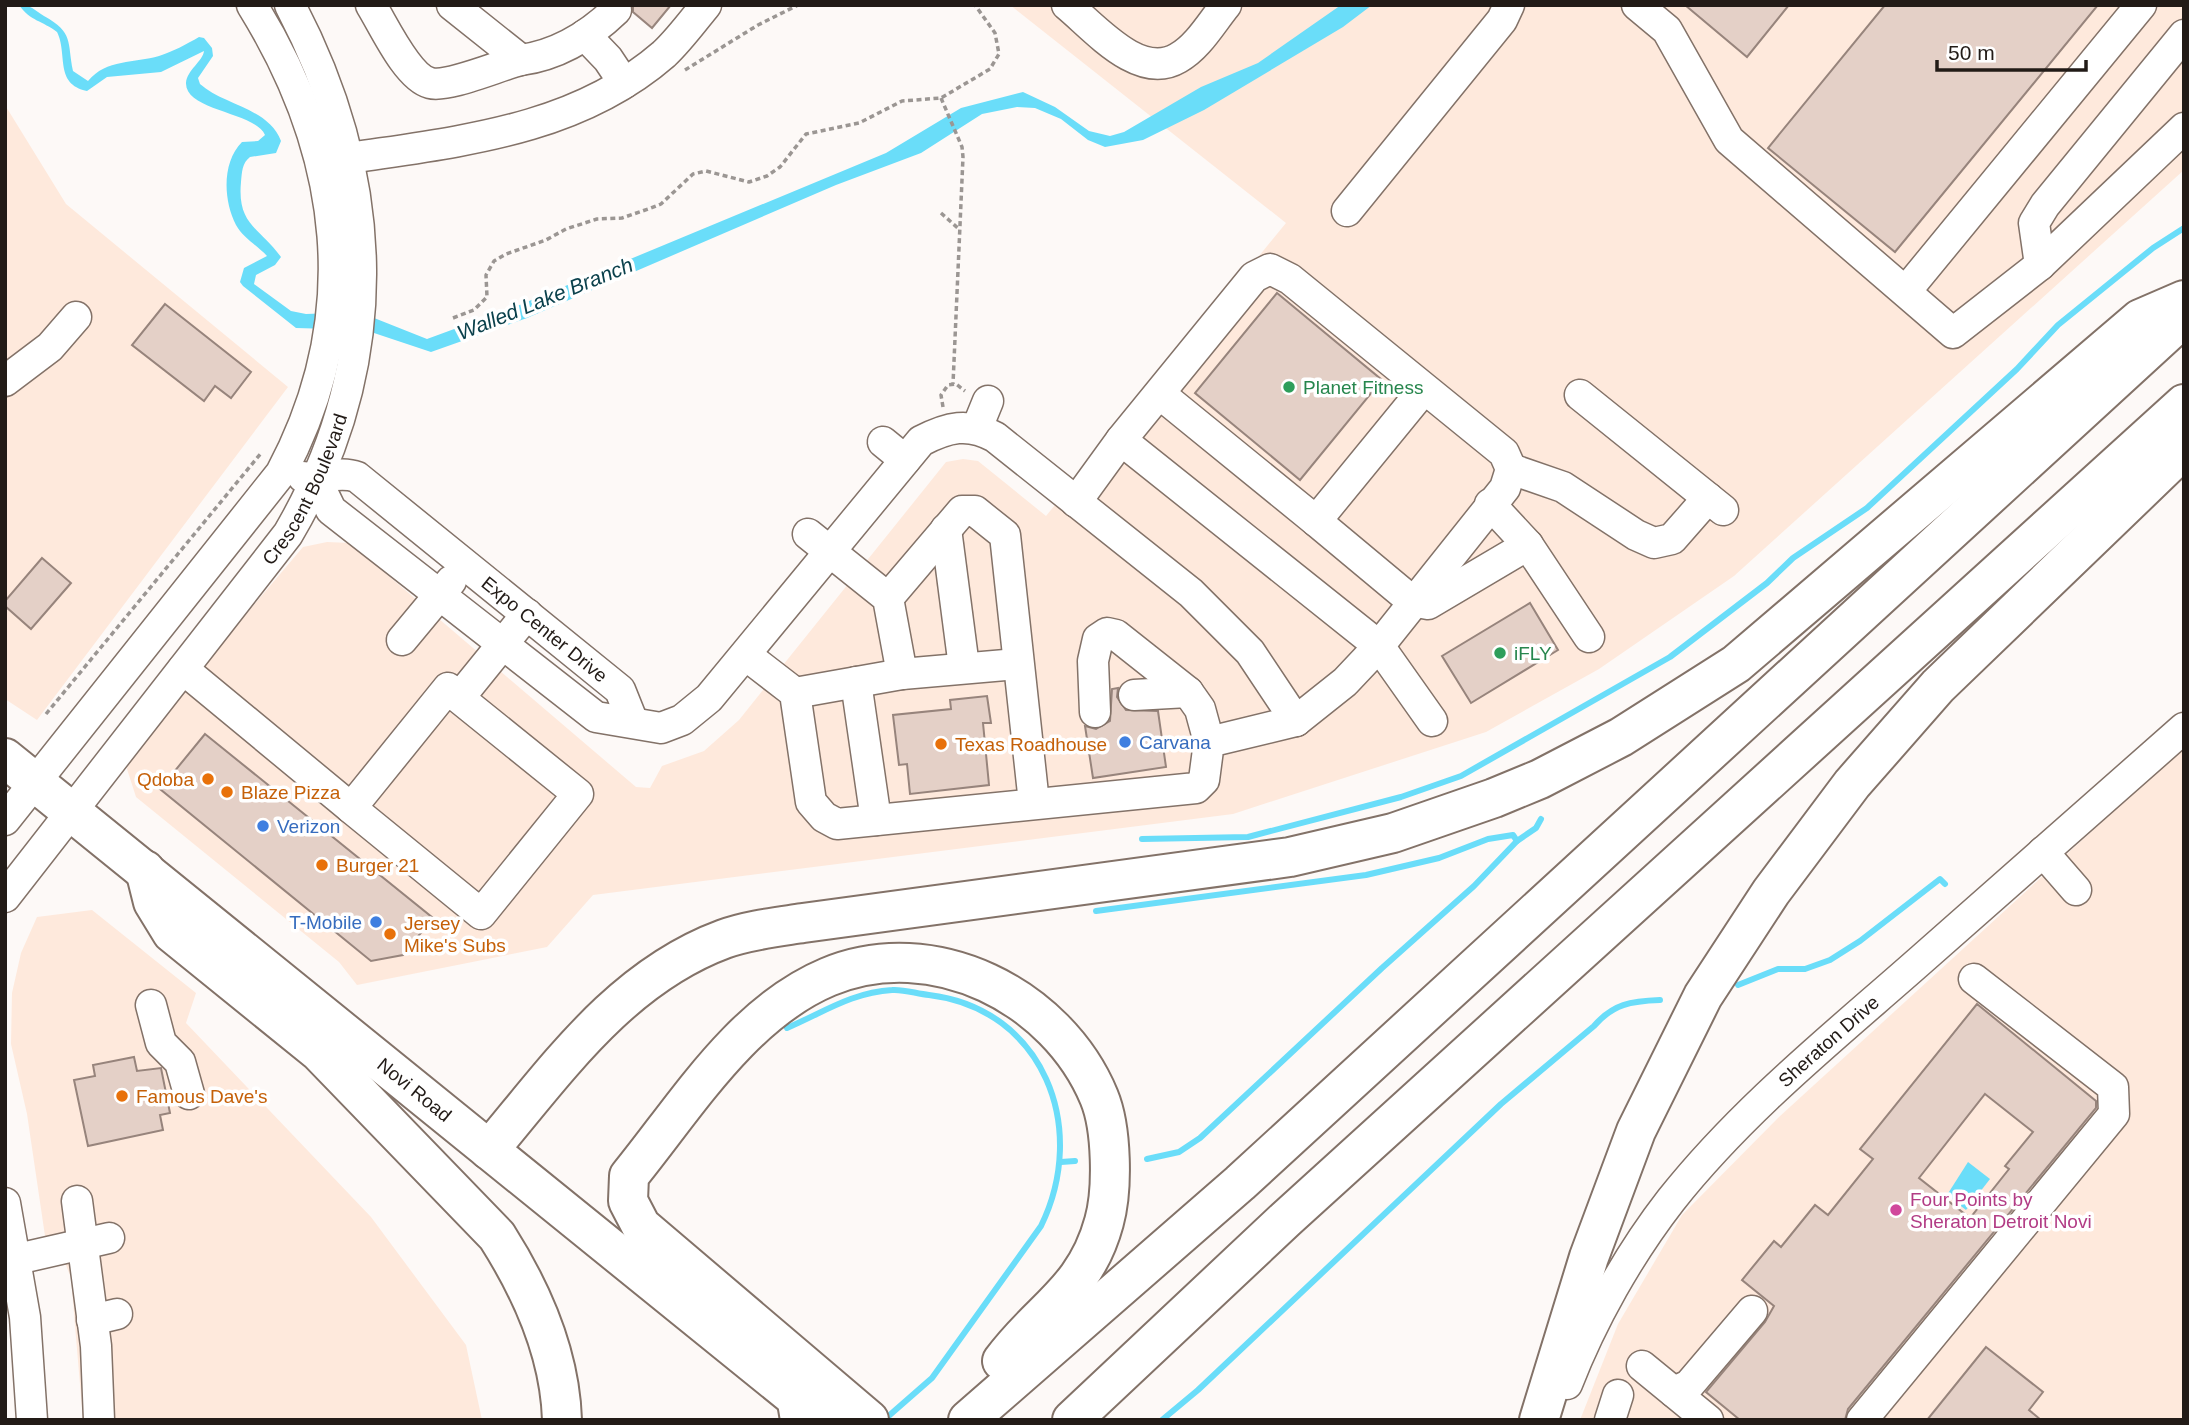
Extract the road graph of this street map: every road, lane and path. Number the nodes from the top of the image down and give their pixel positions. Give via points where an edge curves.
1 (252, 5) edge
2 (290, 5) edge
3 (371, 5) edge
4 (452, 5) edge
5 (706, 5) edge
6 (798, 5) edge
7 (975, 5) edge
8 (1067, 5) edge
9 (1226, 5) edge
10 (1509, 5) edge
11 (1637, 5) edge
12 (2141, 5) edge
13 (616, 10) dead end
14 (585, 35) junction
15 (2184, 35) edge
16 (521, 60) junction
17 (674, 77) dead end
18 (624, 83) junction
19 (941, 98) junction
20 (2184, 128) edge
21 (349, 158) junction
22 (319, 163) junction
23 (1347, 212) dead end
24 (941, 213) dead end
25 (960, 230) junction
26 (347, 244) junction
27 (2040, 265) junction
28 (1906, 291) junction
29 (2184, 300) edge
30 (76, 317) dead end
31 (2184, 317) edge
32 (453, 318) dead end
33 (5, 381) edge
34 (953, 384) dead end
35 (1424, 388) junction
36 (1160, 394) junction
37 (1580, 395) dead end
38 (2184, 404) edge
39 (1121, 440) junction
40 (266, 447) dead end
41 (2184, 449) edge
42 (1511, 469) junction
43 (281, 473) junction
44 (316, 479) junction
45 (1076, 502) junction
46 (1490, 505) junction
47 (1316, 522) junction
48 (946, 529) junction
49 (808, 534) dead end
50 (1528, 545) junction
51 (831, 553) junction
52 (464, 564) junction
53 (440, 595) junction
54 (888, 598) junction
55 (1412, 601) junction
56 (527, 614) junction
57 (1589, 638) dead end
58 (402, 640) dead end
59 (502, 643) junction
60 (1379, 646) junction
61 (747, 656) junction
62 (1017, 664) junction
63 (964, 667) junction
64 (183, 669) junction
65 (902, 674) junction
66 (856, 682) junction
67 (1188, 692) junction
68 (794, 693) junction
69 (1134, 695) dead end
70 (459, 698) junction
71 (1094, 712) dead end
72 (46, 714) dead end
73 (632, 720) junction
74 (1296, 721) junction
75 (1432, 721) dead end
76 (2184, 728) edge
77 (1209, 742) junction
78 (5, 758) edge
79 (35, 782) junction
80 (1034, 803) junction
81 (351, 808) junction
82 (71, 810) junction
83 (5, 820) edge
84 (876, 820) junction
85 (2043, 852) junction
86 (145, 870) junction
87 (2076, 890) dead end
88 (5, 897) edge
89 (1974, 979) dead end
90 (151, 1005) dead end
91 (189, 1094) dead end
92 (489, 1150) junction
93 (77, 1201) dead end
94 (5, 1203) edge
95 (96, 1242) junction
96 (17, 1259) junction
97 (1752, 1311) dead end
98 (1642, 1366) dead end
99 (18, 1380) edge
100 (1674, 1392) junction
101 (806, 1412) edge
102 (1082, 1413) edge
103 (869, 1419) edge
104 (32, 1420) edge
105 (99, 1420) edge
106 (562, 1420) edge
107 (960, 1420) edge
108 (968, 1420) edge
109 (1539, 1420) edge
110 (1552, 1420) edge
111 (1708, 1420) edge
112 (1862, 1420) edge

1 - 22 street, Crescent Boulevard via 293,84
2 - 21 street, Crescent Boulevard via 315,53
3 - 16 street via 414,74 432,84
4 - 16 street
5 - 18 street via 666,52
6 - 17 path
7 - 19 path via 995,33 999,54 990,69
8 - 9 street via 1147,64 1163,64 1190,49
10 - 23 street via 1502,20
11 - 28 street via 1667,30 1729,140
12 - 28 street
13 - 14 street
14 - 16 street via 562,48
14 - 18 street
15 - 27 street via 2045,205 2034,223
18 - 21 street via 552,119 502,134
19 - 25 path via 962,147
19 - 32 path via 902,101 859,123 806,134 767,176 749,182 706,171 693,174 661,204 622,218 597,219 566,229 506,254 489,267 487,297 482,304
20 - 27 street
21 - 22 street
21 - 26 street, Crescent Boulevard
22 - 26 street, Crescent Boulevard
24 - 25 path
25 - 34 path
26 - 43 street, Crescent Boulevard via 320,382 302,434
26 - 44 street, Crescent Boulevard via 363,294 348,393
27 - 28 street via 1953,333
29 - 92 main road via 2140,319 1736,663 1622,737 1540,779 1393,833 1290,857 803,923 725,939 658,971 632,990
30 - 33 street via 50,347
31 - 108 main road via 1240,1183
35 - 36 street via 1290,279 1270,270 1254,277
35 - 42 street via 1504,453
35 - 47 street
36 - 39 street
36 - 47 street
37 - 42 street via 1716,504 1672,539 1654,543 1563,487
38 - 102 main road via 1296,1210
39 - 45 street
39 - 60 street
40 - 72 path
41 - 109 main road via 1938,686 1852,784 1771,892 1703,996 1636,1131 1589,1257
42 - 46 street via 1505,488
43 - 44 street, Expo Center Drive
43 - 79 street, Crescent Boulevard
44 - 52 street, Expo Center Drive via 346,473 357,477
44 - 53 street, Expo Center Drive via 331,510
44 - 64 street, Crescent Boulevard via 288,534
45 - 51 street via 995,438 982,415 894,451
45 - 74 street via 1191,593 1250,652
46 - 50 street
46 - 55 street
47 - 55 street
48 - 54 street
48 - 62 street via 962,511 975,511 1005,535
48 - 63 street
49 - 51 street
50 - 55 street via 1428,604
50 - 57 street
51 - 54 street
51 - 61 street
52 - 53 street
52 - 56 street, Expo Center Drive
53 - 58 street
53 - 59 street, Expo Center Drive
54 - 65 street
55 - 60 street
56 - 59 street
56 - 73 street, Expo Center Drive via 620,690
59 - 70 street
59 - 73 street, Expo Center Drive via 596,717
60 - 74 street via 1345,682
60 - 75 street
61 - 68 street
61 - 73 street via 709,698 681,720 661,727
62 - 63 street
62 - 80 street
63 - 65 street
64 - 81 street
64 - 82 street, Crescent Boulevard
65 - 66 street
66 - 68 street
66 - 84 street
67 - 69 street
67 - 71 street via 1116,635 1107,634 1098,639 1093,661
67 - 77 street via 1200,709
68 - 84 street via 811,802 837,824
70 - 81 street via 448,688
70 - 81 street via 578,794 481,914
74 - 77 street
76 - 85 street, Sheraton Drive
77 - 80 street via 1204,780 1196,788
78 - 79 main road, Novi Road
79 - 82 main road, Novi Road
79 - 83 street, Crescent Boulevard
80 - 84 street
82 - 86 main road, Novi Road
82 - 88 street, Crescent Boulevard
85 - 87 street
85 - 110 street, Sheraton Drive via 1790,1075 1671,1201 1583,1344
86 - 92 main road, Novi Road
86 - 106 main road via 153,902 172,933 319,1052 497,1236 534,1301 556,1367
89 - 112 street via 2113,1087 2114,1114
90 - 91 street via 160,1043 180,1062
92 - 101 main road, Novi Road
93 - 95 street
94 - 96 street
95 - 96 street
95 - 105 street via 111,1373
96 - 99 street
97 - 100 street via 1689,1385
98 - 100 street
99 - 104 street
100 - 111 street
103 - 107 main road via 641,1226 628,1201 629,1176 751,1027 789,998 830,976 876,964 912,964 946,967 1004,989 1051,1024 1100,1099 1109,1149 1104,1221 1088,1263 1068,1293 1008,1353

